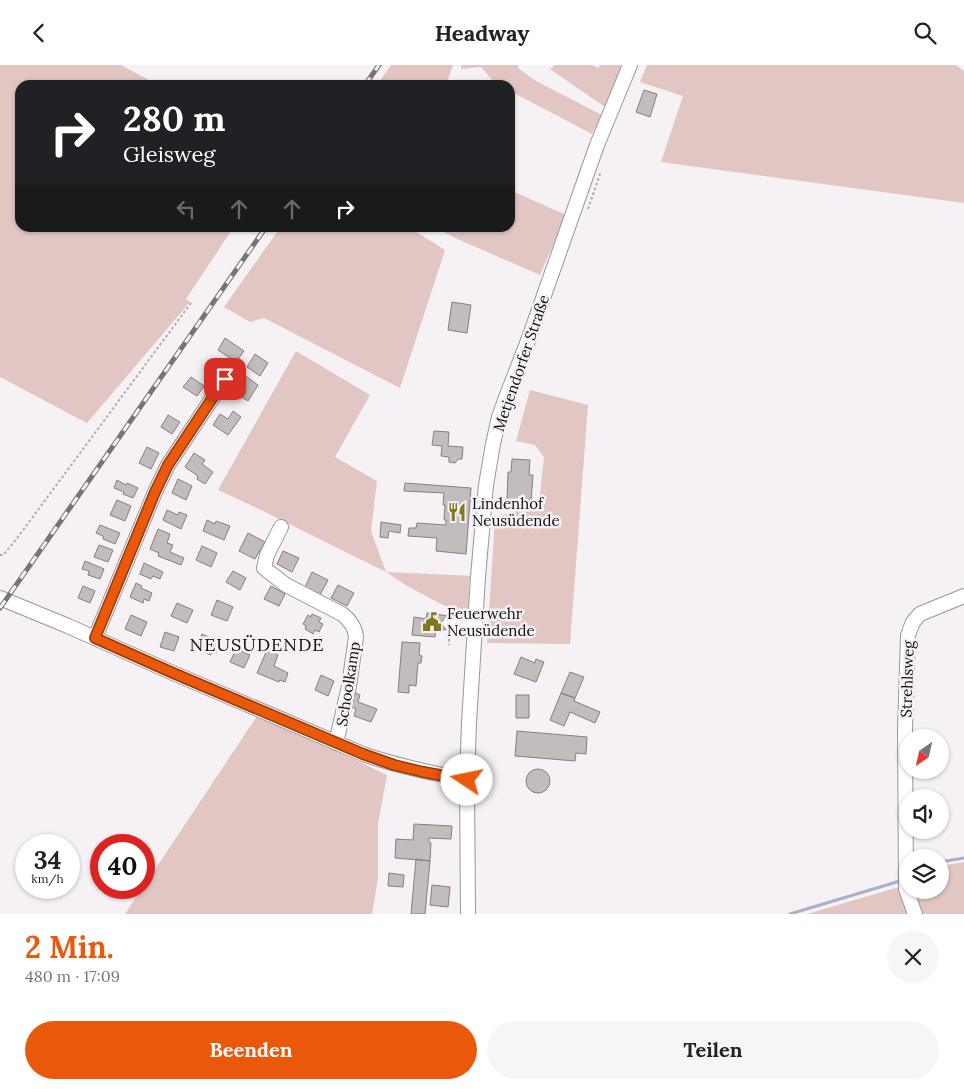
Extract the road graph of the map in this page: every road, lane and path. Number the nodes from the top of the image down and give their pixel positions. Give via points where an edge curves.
1 (630, 65) edge
2 (602, 168) dead end
3 (585, 216) dead end
4 (191, 303) dead end
5 (233, 367) dead end
6 (282, 527) dead end
7 (0, 555) edge
8 (964, 596) edge
9 (0, 598) edge
10 (450, 623) dead end
11 (475, 627) junction
12 (95, 638) junction
13 (336, 743) junction
14 (467, 780) junction
15 (468, 914) edge
16 (915, 914) edge

1 - 11 street, Metjendorfer Straße via 597,145 500,417 486,485
2 - 3 path
4 - 7 path via 15,541
5 - 12 street via 168,465
6 - 13 street, Schoolkamp via 264,567 286,585 342,614 355,631 349,686
8 - 16 street, Strehlsweg via 920,614 908,635 906,889
9 - 12 street
10 - 11 street
11 - 14 street, Metjendorfer Straße
12 - 13 street
13 - 14 street via 394,765
14 - 15 street, Metjendorfer Straße

